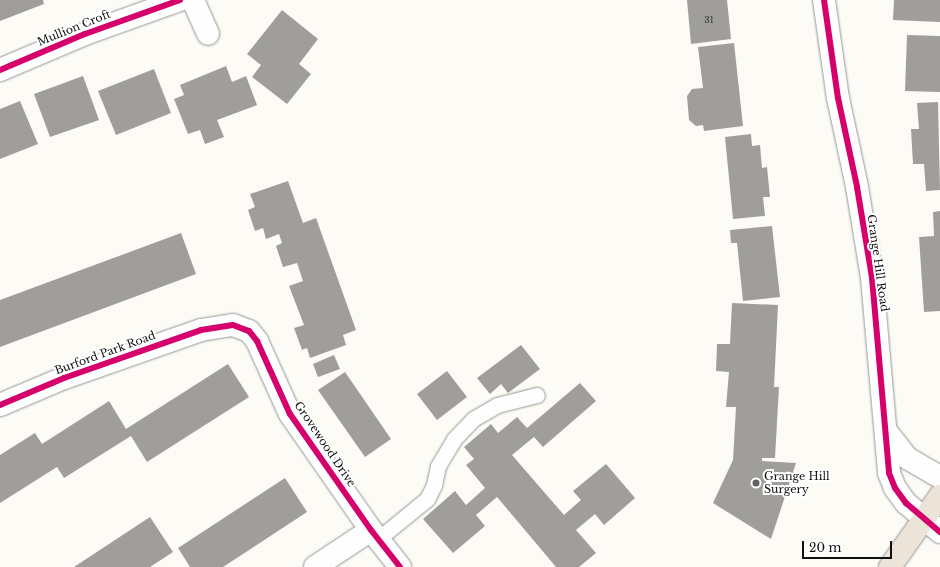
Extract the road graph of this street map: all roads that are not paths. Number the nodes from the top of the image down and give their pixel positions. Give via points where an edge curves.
1 (180, 0) edge
2 (193, 0) edge
3 (824, 0) edge
4 (208, 34) dead end
5 (0, 70) edge
6 (219, 326) joint
7 (537, 395) dead end
8 (0, 405) edge
9 (886, 431) junction
10 (940, 476) edge
11 (940, 496) edge
12 (922, 519) junction
13 (940, 532) edge
14 (375, 535) junction
15 (316, 567) edge
16 (400, 567) edge
17 (890, 567) edge

1 - 5 street, Mullion Croft via 85,34
2 - 4 street
3 - 9 street, Grange Hill Road via 838,98 857,187 872,278
6 - 8 street, Burford Park Road via 64,378
6 - 14 street, Grovewood Drive via 233,325 249,331 257,341 290,414
7 - 14 lane via 497,405 473,419 454,439 438,466 434,485 427,499
9 - 10 street via 907,458
9 - 12 street, Grange Hill Road via 889,474 894,488
11 - 12 highway
12 - 13 street, Grange Hill Road
12 - 17 highway
14 - 15 street
14 - 16 street, Grovewood Drive

